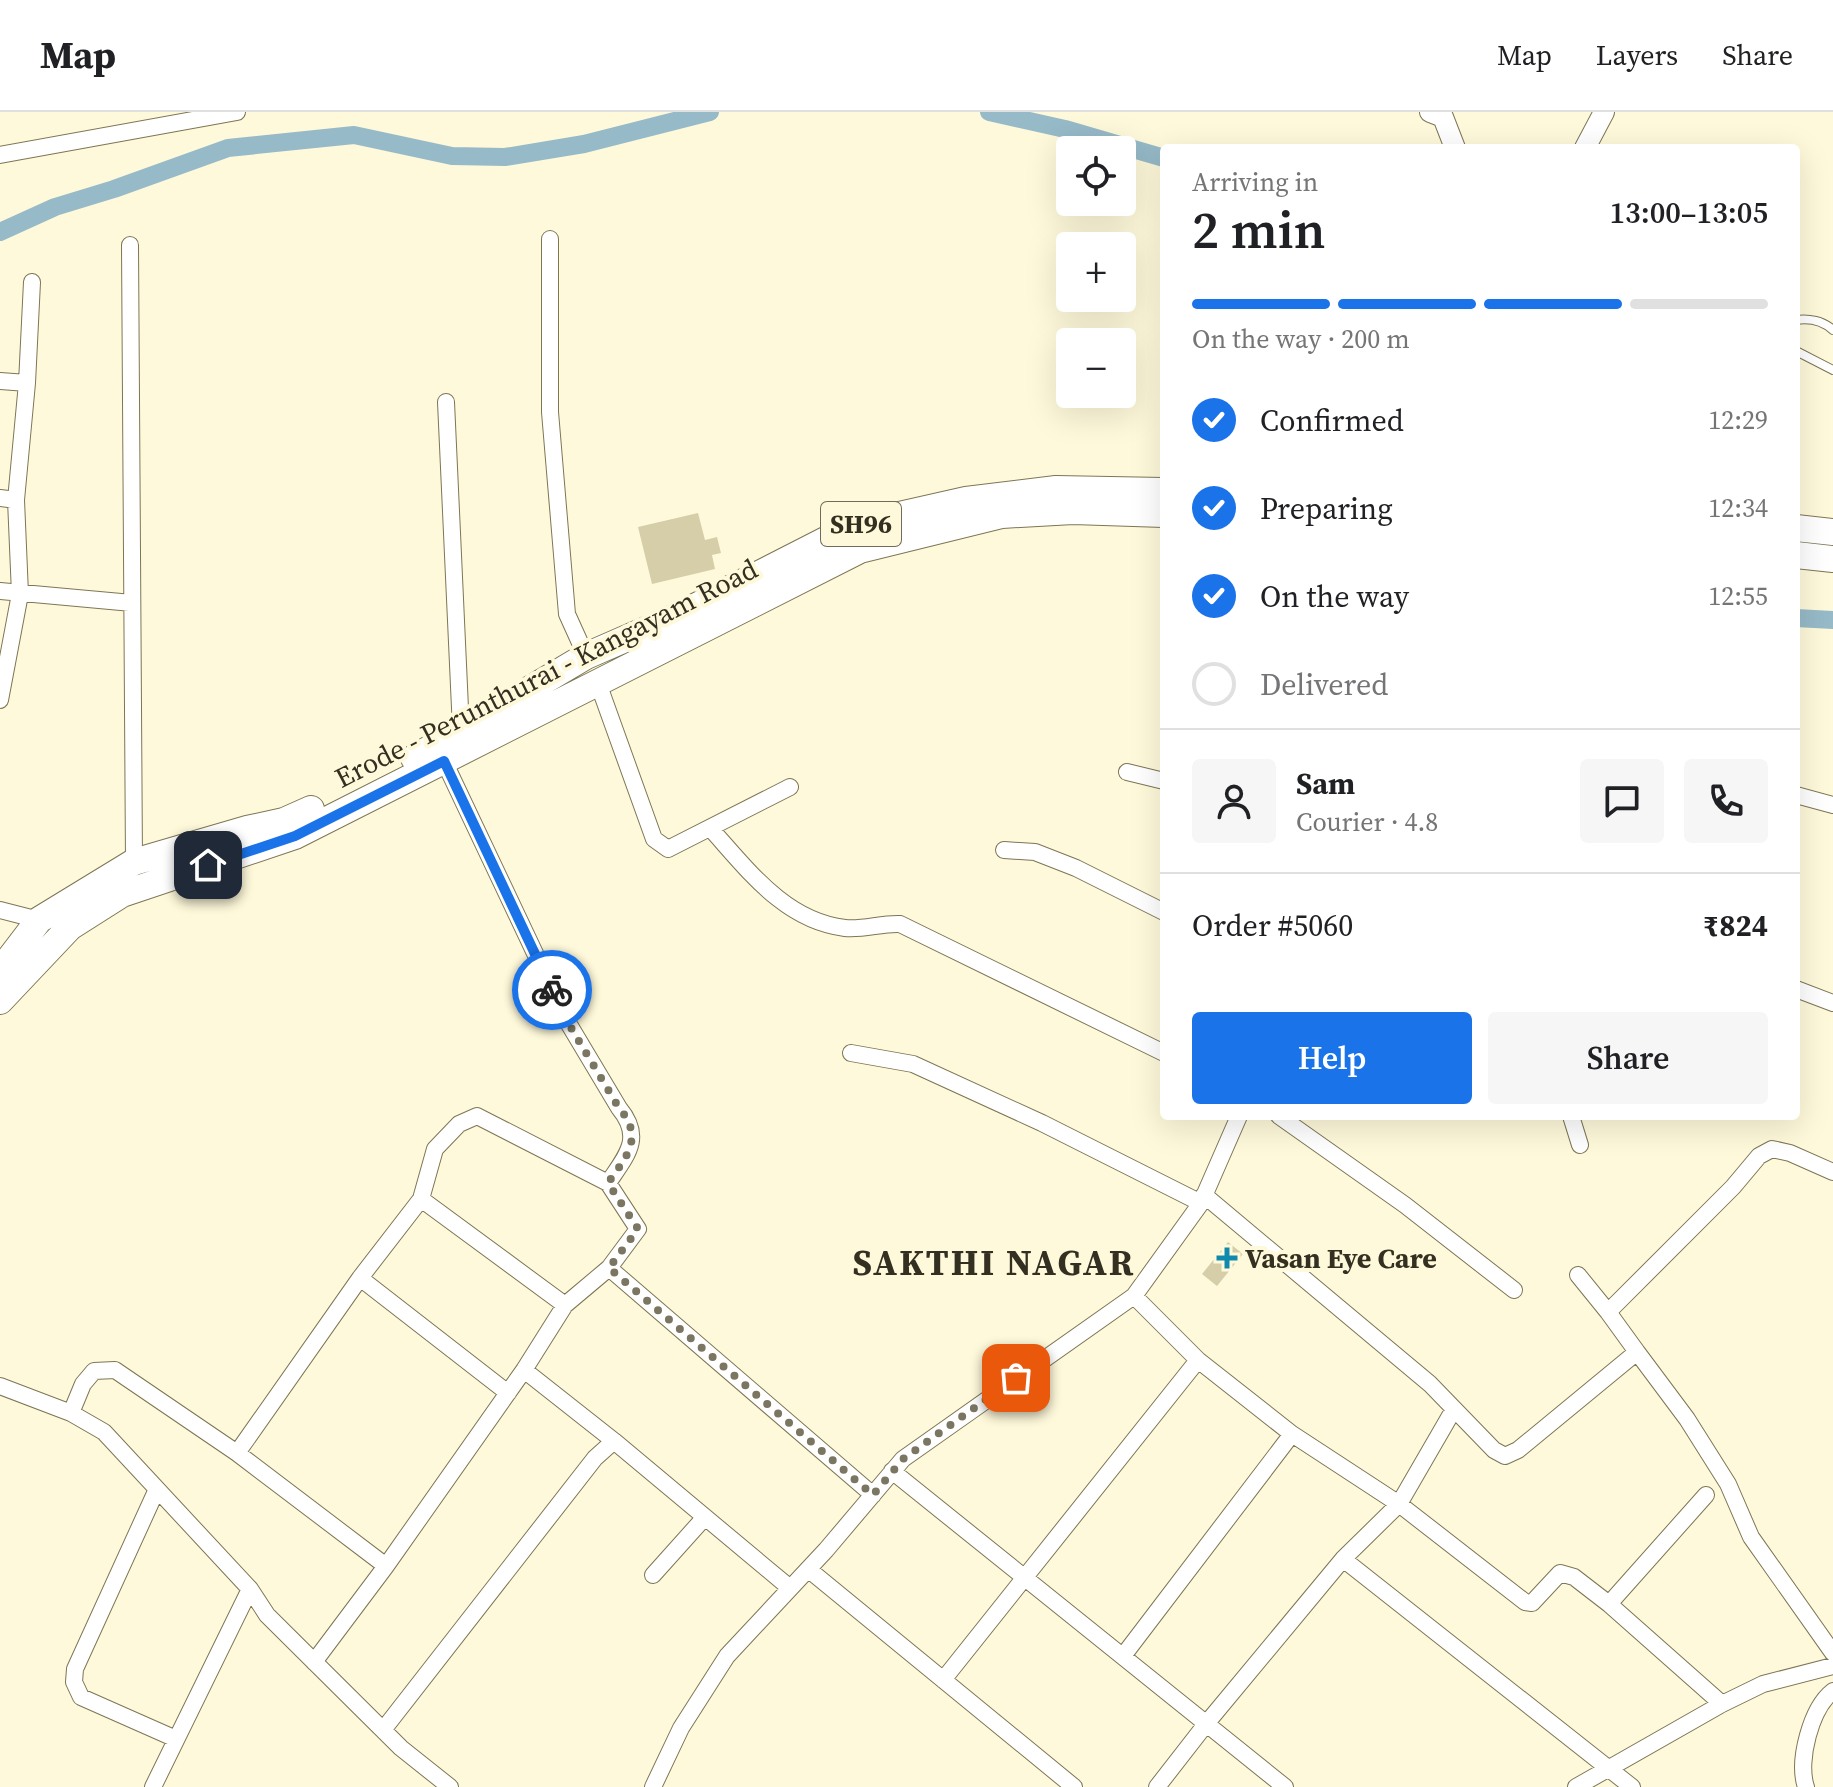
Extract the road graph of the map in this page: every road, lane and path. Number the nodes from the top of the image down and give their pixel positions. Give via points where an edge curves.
1 (237, 112) edge
2 (1430, 112) edge
3 (1604, 112) edge
4 (1453, 144) edge
5 (1587, 144) edge
6 (0, 155) edge
7 (550, 239) dead end
8 (130, 245) dead end
9 (32, 282) dead end
10 (1800, 319) edge
11 (1833, 330) edge
12 (1800, 353) edge
13 (1833, 370) edge
14 (0, 381) edge
15 (27, 383) junction
16 (446, 402) dead end
17 (1160, 491) edge
18 (8, 499) edge
19 (1160, 514) edge
20 (1800, 528) edge
21 (885, 531) junction
22 (1833, 532) edge
23 (1800, 555) edge
24 (1833, 559) edge
25 (0, 591) edge
26 (20, 594) junction
27 (132, 603) junction
28 (586, 656) junction
29 (598, 683) junction
30 (0, 700) edge
31 (461, 730) junction
32 (444, 761) junction
33 (1127, 772) dead end
34 (1160, 780) edge
35 (790, 787) dead end
36 (1800, 796) edge
37 (1833, 805) edge
38 (710, 828) junction
39 (1004, 850) dead end
40 (134, 862) junction
41 (0, 910) edge
42 (1160, 910) edge
43 (39, 920) junction
44 (0, 971) edge
45 (1800, 991) edge
46 (0, 1001) edge
47 (1833, 1003) edge
48 (1160, 1051) edge
49 (851, 1053) dead end
50 (1237, 1120) edge
51 (1285, 1120) edge
52 (1572, 1120) edge
53 (1580, 1145) dead end
54 (1833, 1172) edge
55 (608, 1183) junction
56 (421, 1199) junction
57 (1202, 1199) junction
58 (609, 1268) junction
59 (1578, 1275) dead end
60 (360, 1278) junction
61 (1514, 1290) dead end
62 (1134, 1296) junction
63 (565, 1305) junction
64 (1608, 1312) junction
65 (1637, 1352) junction
66 (1198, 1360) junction
67 (524, 1370) junction
68 (0, 1386) edge
69 (508, 1393) junction
70 (1454, 1409) junction
71 (71, 1413) junction
72 (1292, 1434) junction
73 (614, 1441) junction
74 (237, 1453) junction
75 (892, 1471) junction
76 (157, 1489) junction
77 (873, 1495) junction
78 (1706, 1495) dead end
79 (1399, 1504) junction
80 (705, 1517) junction
81 (1343, 1559) junction
82 (386, 1566) junction
83 (808, 1569) junction
84 (653, 1575) dead end
85 (1024, 1577) junction
86 (790, 1588) junction
87 (250, 1589) junction
88 (1609, 1604) junction
89 (1833, 1653) edge
90 (1123, 1656) junction
91 (314, 1662) junction
92 (1833, 1666) edge
93 (943, 1680) junction
94 (1833, 1691) edge
95 (1722, 1704) junction
96 (1206, 1724) junction
97 (383, 1730) junction
98 (176, 1739) junction
99 (1607, 1769) junction
100 (153, 1787) edge
101 (450, 1787) edge
102 (653, 1787) edge
103 (1074, 1787) edge
104 (1157, 1787) edge
105 (1285, 1787) edge
106 (1576, 1787) edge
107 (1632, 1787) edge
108 (1806, 1787) edge

1 - 6 street
2 - 4 street via 1443,117
3 - 5 street
7 - 28 street via 550,412 567,614
8 - 27 street
9 - 15 street
10 - 11 lane
12 - 13 lane
14 - 15 street
15 - 18 street
16 - 31 street
17 - 21 main road, Erode - Perunthurai - Kangayam Road / SH96 via 1056,489 966,500
18 - 26 street
19 - 21 main road, Erode - Perunthurai - Kangayam Road / SH96 via 1002,515
20 - 22 main road
21 - 28 main road, Erode - Perunthurai - Kangayam Road / SH96 via 855,525
21 - 29 main road, Erode - Perunthurai - Kangayam Road / SH96 via 860,550
23 - 24 main road
25 - 26 street
26 - 27 street
26 - 30 street
27 - 40 street
28 - 31 main road, Erode - Perunthurai - Kangayam Road / SH96
29 - 32 main road, Erode - Perunthurai - Kangayam Road / SH96
29 - 38 street via 654,839 668,849
31 - 40 main road, Erode - Perunthurai - Kangayam Road / SH96 via 398,768 284,821
32 - 46 main road, Erode - Perunthurai - Kangayam Road / SH96 via 295,836 122,894 70,927
32 - 55 street via 567,1021 629,1120 630,1151
33 - 34 street
35 - 38 street
36 - 37 street
38 - 48 street via 774,897 818,922 848,928 900,924
39 - 42 street via 1035,852
40 - 43 main road, Erode - Perunthurai - Kangayam Road / SH96
41 - 43 street
43 - 44 main road, Erode - Perunthurai - Kangayam Road / SH96
45 - 47 street
49 - 57 street via 913,1064
50 - 57 street
51 - 61 street
52 - 53 street
54 - 64 street via 1772,1149 1759,1156
55 - 56 street via 477,1116 459,1124 435,1149
55 - 58 street via 638,1229
56 - 60 street
56 - 63 street
57 - 62 street
57 - 70 street
58 - 63 street
58 - 77 street
59 - 64 street
60 - 69 street
60 - 74 street
62 - 66 street
62 - 75 street
63 - 67 street
64 - 65 street
65 - 70 street via 1505,1456
65 - 89 street via 1728,1484 1751,1537
66 - 72 street
66 - 85 street
67 - 69 street
67 - 73 street
68 - 71 street
69 - 82 street
70 - 79 street
71 - 74 street via 94,1371 115,1370
71 - 76 street via 104,1432
72 - 79 street
72 - 90 street
73 - 80 street
73 - 97 street via 595,1458
74 - 82 street
75 - 77 street
75 - 85 street
76 - 87 street
76 - 98 street via 75,1669 74,1682 81,1697
77 - 83 street
78 - 88 street
79 - 81 street
79 - 88 street via 1525,1602 1537,1599 1560,1573 1574,1577
80 - 84 street
80 - 86 street
81 - 96 street
81 - 99 street
82 - 91 street
83 - 86 street
83 - 93 street
85 - 90 street
85 - 93 street
86 - 102 street via 727,1656 681,1728
87 - 91 street via 267,1615
87 - 98 street
88 - 95 street
90 - 96 street
91 - 97 street
92 - 95 street via 1763,1684
93 - 103 street
94 - 108 street via 1809,1727
95 - 99 street
96 - 104 street
96 - 105 street
97 - 101 street
98 - 100 street
99 - 106 street
99 - 107 street

